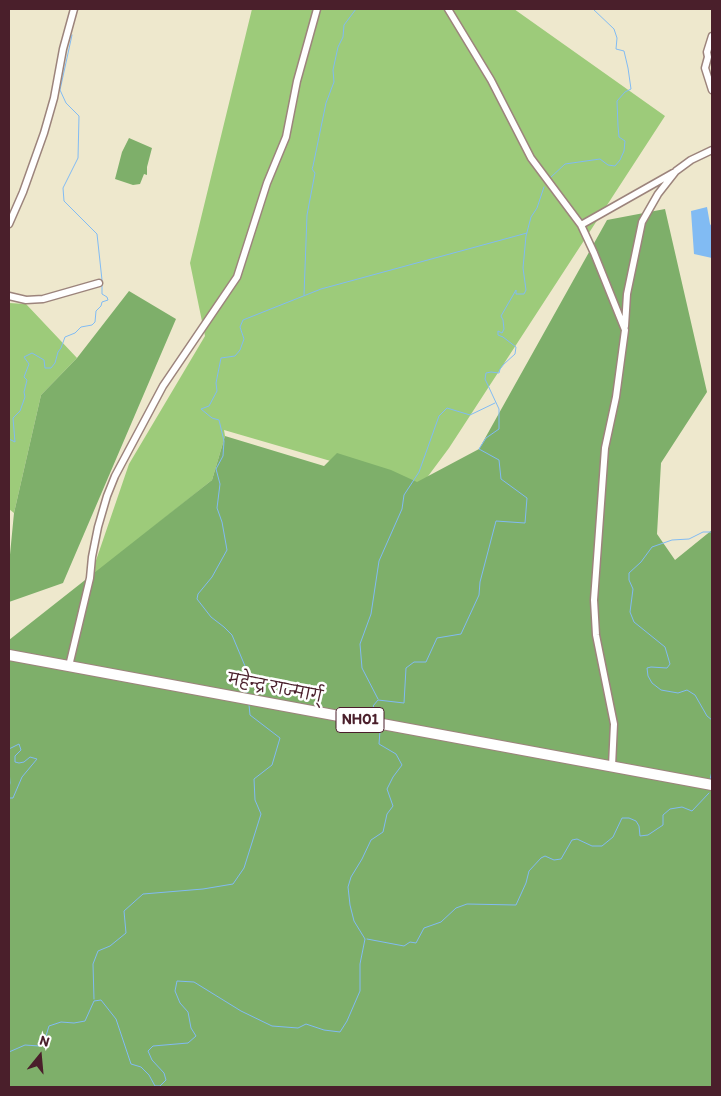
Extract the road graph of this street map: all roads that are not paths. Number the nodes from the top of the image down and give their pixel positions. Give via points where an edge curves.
1 (74, 9) edge
2 (317, 9) edge
3 (448, 9) edge
4 (712, 36) edge
5 (712, 90) edge
6 (712, 150) edge
7 (676, 171) junction
8 (9, 224) edge
9 (581, 225) junction
10 (99, 283) dead end
11 (9, 296) edge
12 (625, 330) junction
13 (9, 654) edge
14 (69, 666) junction
15 (612, 766) junction
16 (712, 785) edge

1 - 8 street via 44,133
2 - 14 street via 286,137 237,277 164,386 107,496
3 - 9 street via 492,80 531,158
4 - 5 street via 705,68
6 - 7 street
7 - 9 street
7 - 12 street via 642,222 627,294
9 - 12 street
10 - 11 street via 43,299
12 - 15 street via 605,448 594,600 596,636 614,724
13 - 14 highway, महेन्द्र राज्मार्ग् / NH01
14 - 15 highway, महेन्द्र राज्मार्ग् / NH01
15 - 16 highway, महेन्द्र राज्मार्ग् / NH01

